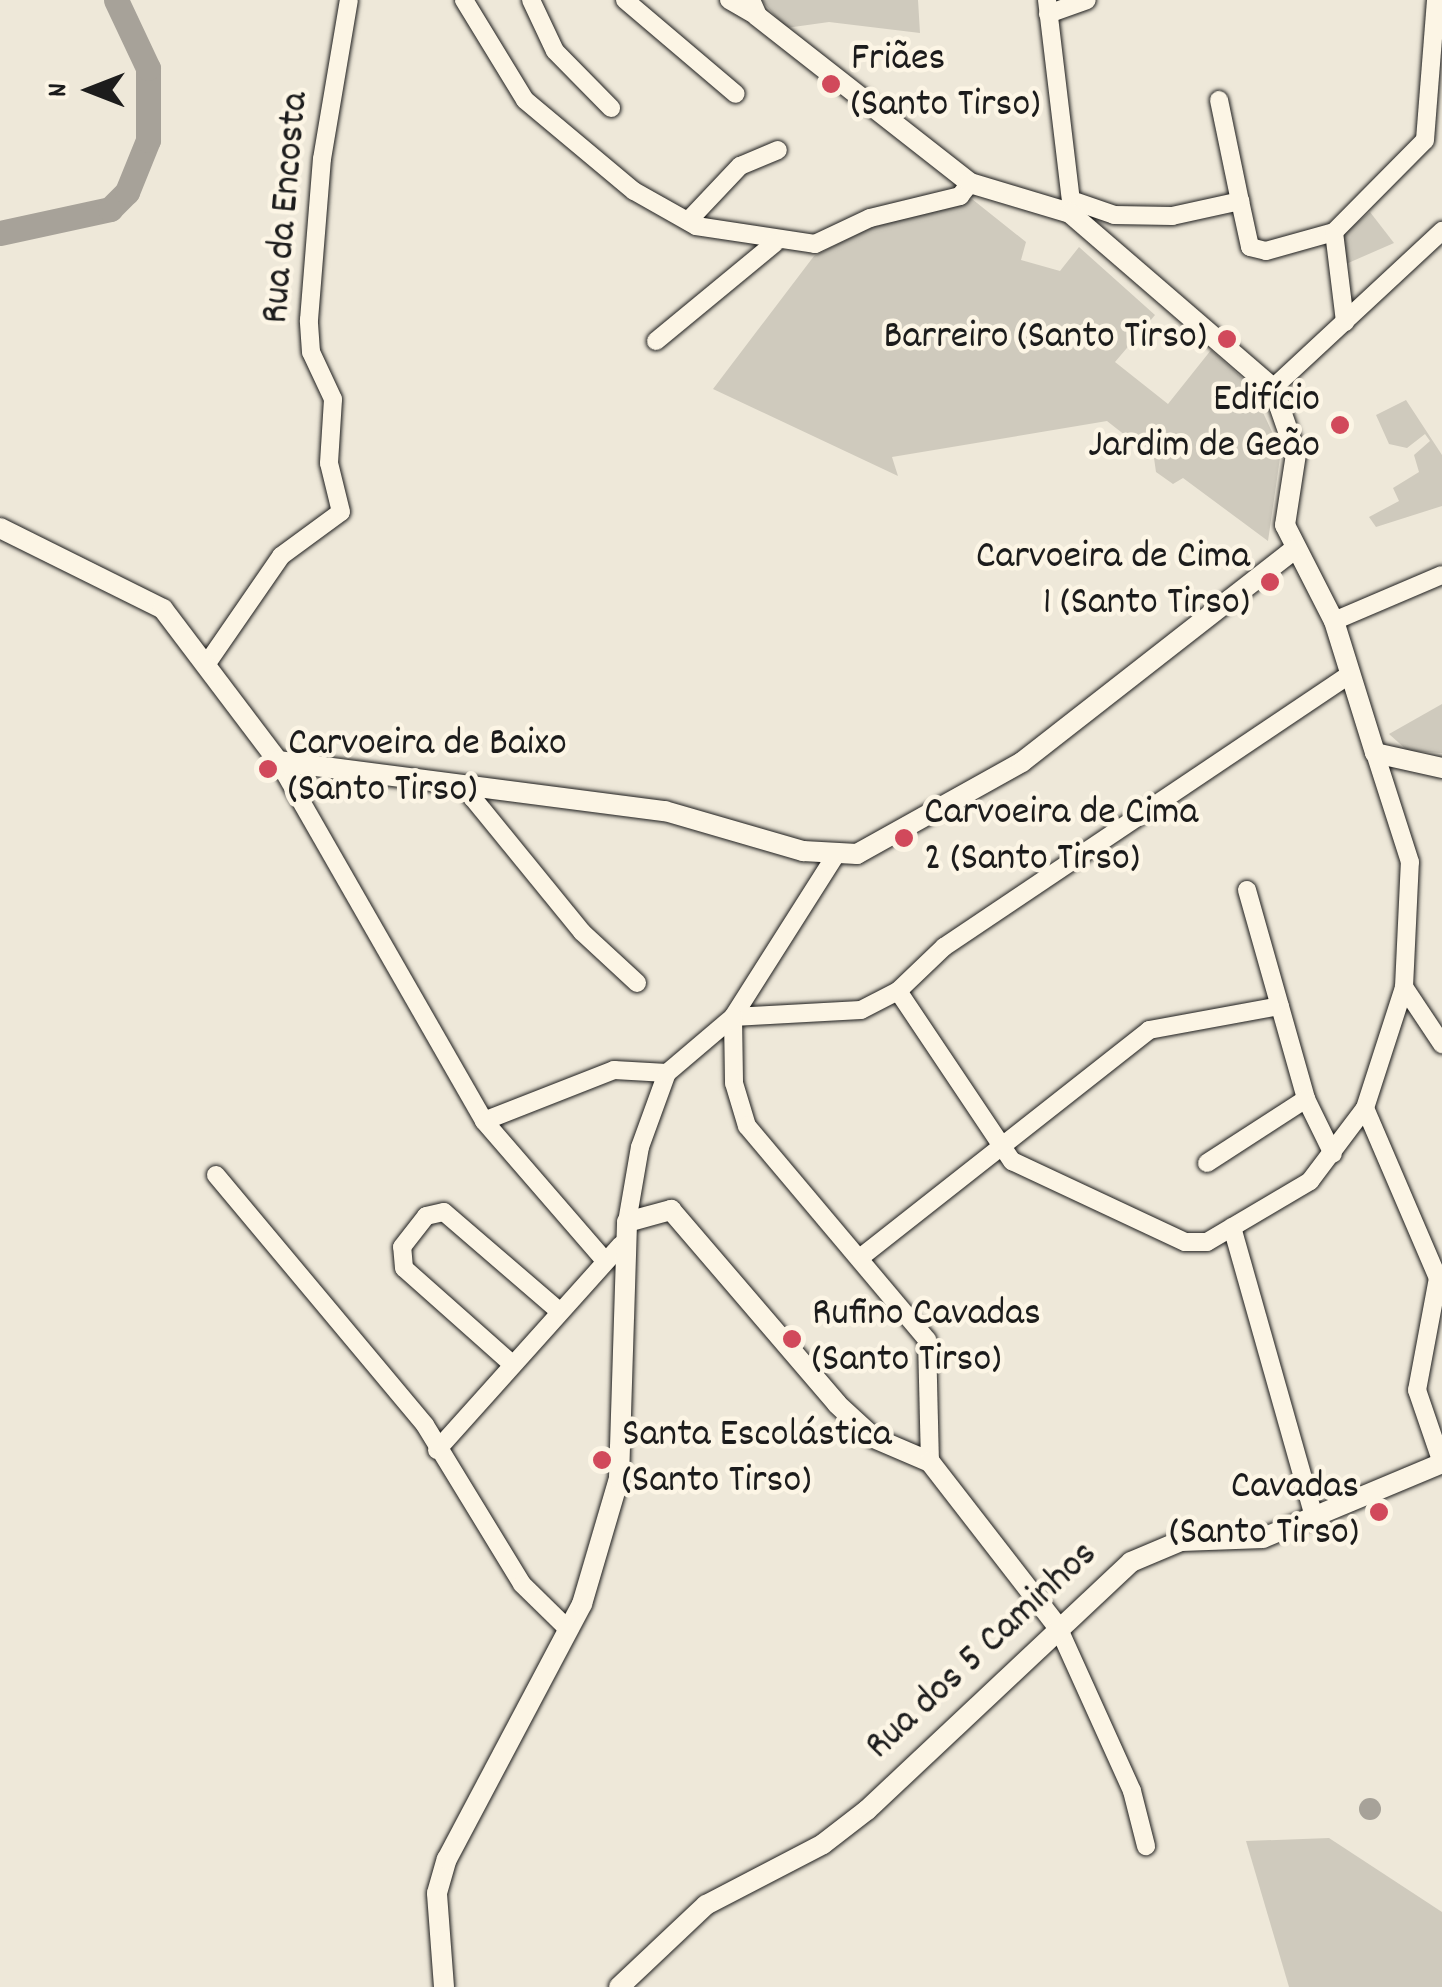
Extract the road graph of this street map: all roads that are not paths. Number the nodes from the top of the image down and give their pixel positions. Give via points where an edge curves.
1 (348, 0) edge
2 (464, 0) edge
3 (531, 0) edge
4 (625, 0) edge
5 (729, 0) edge
6 (1087, 0) edge
7 (1436, 0) edge
8 (1047, 7) edge
9 (753, 8) edge
10 (736, 94) dead end
11 (1218, 100) dead end
12 (611, 108) dead end
13 (778, 150) dead end
14 (970, 183) junction
15 (1240, 200) junction
16 (1074, 208) junction
17 (688, 221) junction
18 (1442, 231) edge
19 (1334, 232) junction
20 (775, 242) junction
21 (1345, 322) junction
22 (656, 340) dead end
23 (1272, 388) junction
24 (0, 528) edge
25 (1294, 550) junction
26 (1442, 575) edge
27 (1334, 621) junction
28 (208, 662) junction
29 (1352, 674) junction
30 (1374, 753) junction
31 (278, 761) junction
32 (1442, 768) edge
33 (463, 786) junction
34 (837, 853) junction
35 (1248, 890) dead end
36 (637, 982) dead end
37 (1404, 987) junction
38 (898, 991) junction
39 (1280, 1006) junction
40 (733, 1017) junction
41 (1442, 1044) edge
42 (668, 1074) junction
43 (1306, 1099) junction
44 (1365, 1108) junction
45 (484, 1121) junction
46 (998, 1148) junction
47 (1332, 1154) junction
48 (1207, 1163) dead end
49 (216, 1174) dead end
50 (627, 1222) junction
51 (1232, 1227) junction
52 (622, 1245) junction
53 (602, 1257) junction
54 (861, 1257) junction
55 (558, 1310) junction
56 (512, 1364) junction
57 (437, 1450) junction
58 (930, 1462) junction
59 (1442, 1463) edge
60 (1315, 1520) junction
61 (1058, 1626) junction
62 (568, 1630) junction
63 (1146, 1846) dead end
64 (444, 1987) edge
65 (619, 1987) edge

1 - 28 street, Rua da Encosta via 322,158 309,320 311,352 333,399 330,463 341,512 281,556
2 - 17 street via 525,100 634,191
3 - 12 street via 543,35
4 - 10 street
5 - 9 street
6 - 8 street
7 - 19 street via 1425,140
8 - 16 street
9 - 14 street
11 - 15 street
13 - 17 street via 740,166
14 - 16 street
14 - 20 street via 960,196 870,218 815,244
15 - 16 street via 1172,216
15 - 19 street via 1250,246 1266,252
16 - 23 street
17 - 20 street
18 - 21 street
19 - 21 street
20 - 22 street
21 - 23 street
23 - 25 street via 1296,454 1285,525
24 - 28 street via 163,609
25 - 27 street
25 - 34 street via 1022,762 856,854
26 - 27 street
27 - 29 street
28 - 31 street
29 - 30 street
29 - 38 street via 944,947
30 - 32 street
30 - 37 street via 1410,862
31 - 33 street
31 - 45 street
33 - 34 street via 665,811
33 - 36 street via 582,932
34 - 40 street
35 - 39 street
37 - 41 street
37 - 44 street
38 - 40 street via 862,1010
38 - 46 street
39 - 43 street
39 - 46 street via 1148,1030
40 - 42 street
40 - 54 street via 734,1083 747,1126
42 - 45 street via 614,1070
42 - 50 street via 640,1147
43 - 47 street
43 - 48 street
44 - 47 street
44 - 59 street via 1438,1278 1417,1390
45 - 53 street
46 - 51 street via 1185,1242
46 - 54 street
47 - 51 street via 1310,1182
49 - 57 street via 282,1245
50 - 52 street
50 - 58 street via 671,1210 837,1404 874,1438
51 - 60 street
52 - 53 street
52 - 62 street via 618,1478
53 - 55 street
54 - 58 street via 926,1340
55 - 56 street
55 - 56 street via 444,1212 426,1216 402,1247 404,1268
56 - 57 street
57 - 62 street via 522,1584
58 - 61 street
59 - 60 street, Rua dos 5 Caminhos
60 - 61 street, Rua dos 5 Caminhos via 1263,1538 1181,1542 1131,1562
61 - 63 street via 1132,1791
61 - 65 street, Rua dos 5 Caminhos via 867,1810 823,1844 706,1905
62 - 64 street via 448,1859 437,1894

